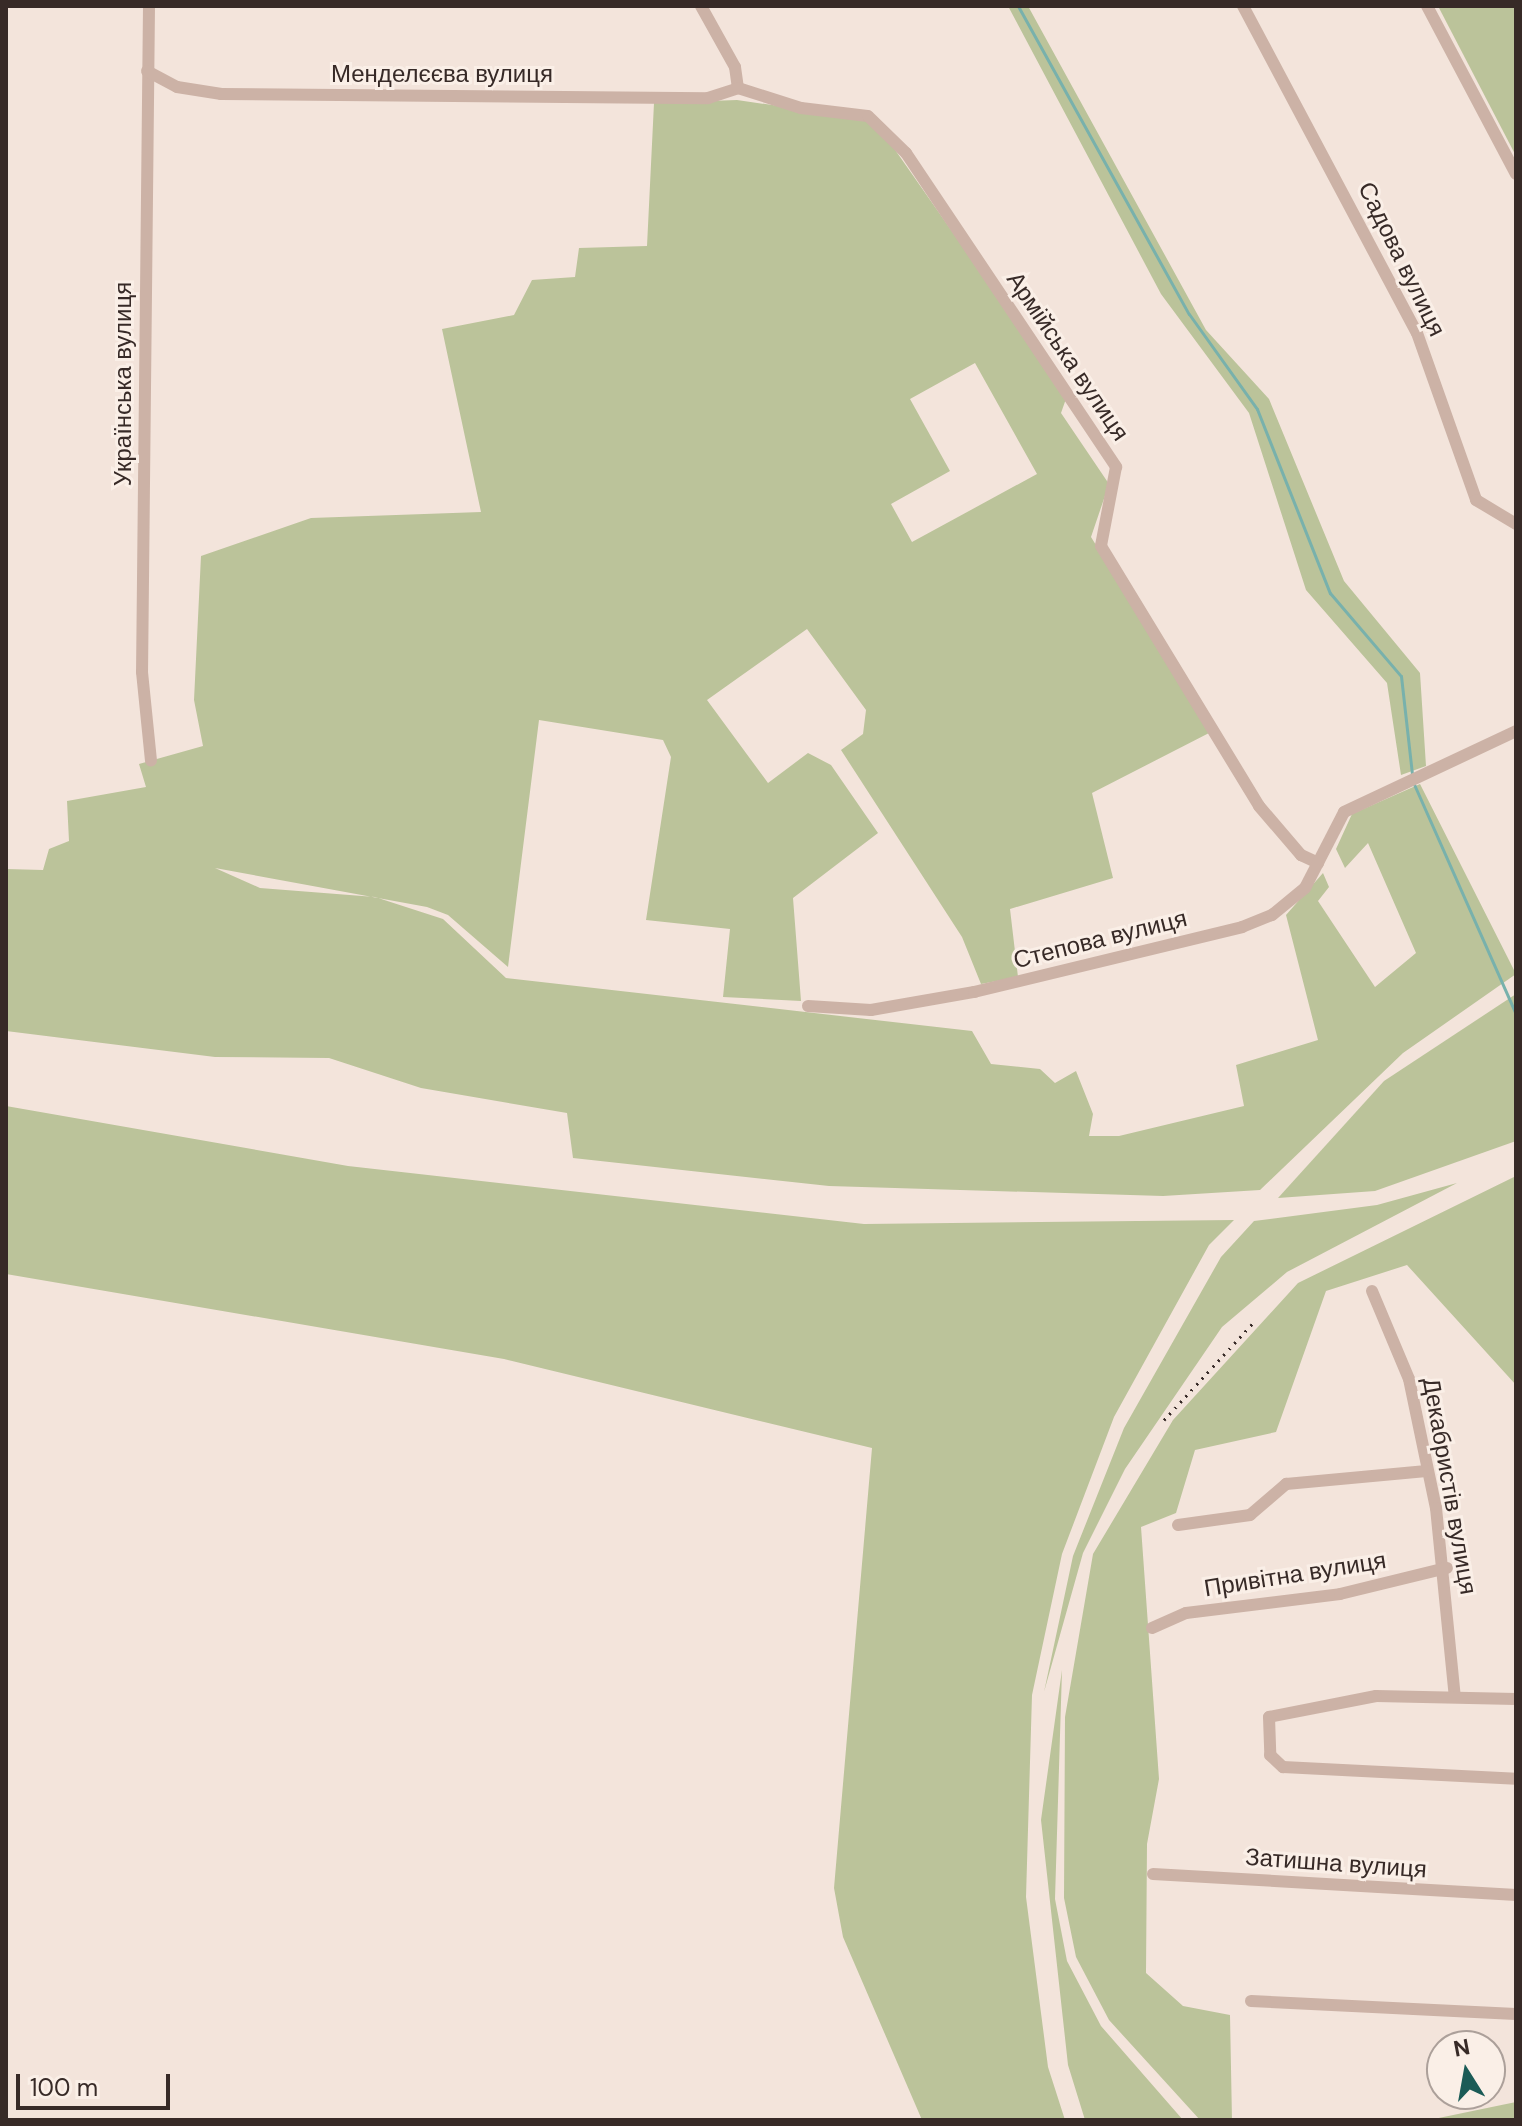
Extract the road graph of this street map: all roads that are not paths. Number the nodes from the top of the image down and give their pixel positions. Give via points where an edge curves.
1 (149, 6) edge
2 (701, 6) edge
3 (1243, 6) edge
4 (1427, 6) edge
5 (147, 71) junction
6 (738, 88) junction
7 (1516, 174) edge
8 (1516, 524) edge
9 (1516, 731) edge
10 (151, 761) dead end
11 (1318, 863) junction
12 (808, 1006) dead end
13 (1372, 1291) dead end
14 (1426, 1471) junction
15 (1178, 1525) dead end
16 (1447, 1568) junction
17 (1152, 1628) dead end
18 (1455, 1697) junction
19 (1516, 1699) edge
20 (1516, 1779) edge
21 (1153, 1874) dead end
22 (1516, 1895) edge
23 (1251, 2001) dead end
24 (1516, 2014) edge

1 - 5 street, Українська вулиця
2 - 6 street via 735,67
3 - 8 street, Садова вулиця via 1417,333 1476,500
4 - 7 street
5 - 6 street, Менделєєва вулиця via 190,91 260,95 708,98
5 - 10 street, Українська вулиця via 142,672
6 - 11 street, Армійська вулиця via 801,108 868,116 906,153 1116,467 1101,546 1259,806 1301,855
9 - 11 street, Степова вулиця via 1344,812
11 - 12 street, Степова вулиця via 1305,888 1272,915 1242,927 974,992 871,1010
13 - 14 street, Декабристів вулиця via 1406,1368
14 - 15 street via 1286,1484 1250,1515
14 - 16 street, Декабристів вулиця
16 - 17 street, Привітна вулиця via 1340,1594 1186,1613
16 - 18 street, Декабристів вулиця
18 - 19 street
18 - 20 street via 1376,1696 1269,1717 1270,1755 1283,1767
21 - 22 street, Затишна вулиця
23 - 24 street

